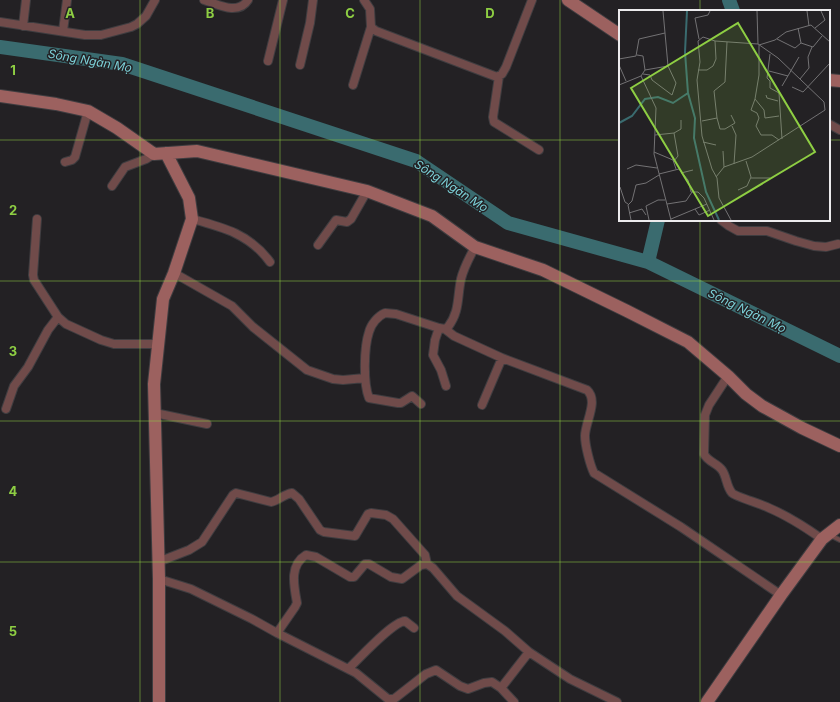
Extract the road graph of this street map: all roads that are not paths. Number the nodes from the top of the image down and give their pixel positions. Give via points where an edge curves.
1 (26, 0) edge
2 (67, 0) edge
3 (155, 0) edge
4 (204, 0) edge
5 (248, 0) edge
6 (283, 0) edge
7 (313, 0) edge
8 (364, 0) edge
9 (532, 0) edge
10 (568, 0) edge
11 (0, 22) edge
12 (23, 26) junction
13 (371, 27) junction
14 (63, 31) junction
15 (619, 34) edge
16 (268, 61) dead end
17 (300, 65) dead end
18 (499, 76) junction
19 (353, 85) dead end
20 (0, 96) edge
21 (88, 111) junction
22 (830, 125) edge
23 (840, 130) edge
24 (539, 150) dead end
25 (160, 153) junction
26 (65, 162) dead end
27 (112, 186) dead end
28 (367, 191) junction
29 (37, 219) dead end
30 (192, 219) junction
31 (722, 221) edge
32 (839, 242) edge
33 (318, 245) dead end
34 (475, 247) junction
35 (270, 262) dead end
36 (174, 273) junction
37 (58, 317) junction
38 (442, 329) junction
39 (158, 344) junction
40 (502, 358) junction
41 (728, 376) junction
42 (365, 378) junction
43 (446, 386) dead end
44 (421, 404) dead end
45 (482, 405) dead end
46 (6, 409) dead end
47 (155, 413) junction
48 (207, 424) dead end
49 (840, 446) edge
50 (840, 525) edge
51 (826, 537) junction
52 (840, 540) edge
53 (158, 562) junction
54 (427, 564) junction
55 (158, 579) junction
56 (781, 595) junction
57 (414, 628) dead end
58 (277, 633) junction
59 (529, 652) junction
60 (348, 669) junction
61 (501, 688) junction
62 (159, 702) edge
63 (514, 702) edge
64 (617, 702) edge
65 (707, 702) edge

1 - 12 street
2 - 14 street
3 - 14 street via 144,20 131,27 96,36
4 - 5 street via 233,8 243,6
6 - 16 street
7 - 17 street
8 - 13 street via 370,9
9 - 18 street via 506,67
10 - 15 street
11 - 12 street
12 - 14 street
13 - 18 street via 376,32 483,73
13 - 19 street
18 - 24 street via 494,122
20 - 21 street
21 - 25 street
21 - 26 street via 75,157
22 - 23 street
25 - 27 street via 125,167
25 - 28 street via 209,153
25 - 30 street via 189,198
28 - 33 street via 351,219 347,222 336,220
28 - 34 street via 432,216
29 - 37 street via 33,275
30 - 35 street via 234,232 261,250
30 - 36 street
31 - 32 street via 738,231 767,231 814,246 826,247
34 - 38 street via 466,262 457,310 450,325
34 - 41 street via 543,270 688,342
36 - 39 street via 163,299
36 - 42 street via 232,306 253,327 307,370 333,379
37 - 39 street via 66,324 106,342
37 - 46 street via 14,386
38 - 40 street
38 - 42 street via 396,314 381,315 368,333
38 - 43 street via 435,340 433,355
39 - 47 street via 154,384
40 - 45 street
40 - 56 street via 587,390 592,402 585,436 594,473 681,527
41 - 49 street via 762,406
41 - 51 street via 705,415 704,454 722,470 728,487 734,494 787,516
42 - 44 street via 368,396 372,399 401,403 412,396
47 - 48 street
47 - 53 street
50 - 51 street
51 - 52 lane
51 - 56 street
53 - 54 street via 202,542 236,493 270,502 292,494 299,499 324,532 355,536 368,514 386,515 393,519 425,556
53 - 55 street
54 - 58 street via 421,565 402,579 391,577 365,564 350,578 316,557 306,555 300,558 294,569 297,603
54 - 59 street via 457,596
55 - 58 street via 205,595
55 - 62 street
56 - 65 street
57 - 60 street via 405,621 398,624
58 - 60 street
59 - 61 street
59 - 64 street via 570,678
60 - 61 street via 388,699 394,699 426,674 436,670 468,689 489,681
61 - 63 street

